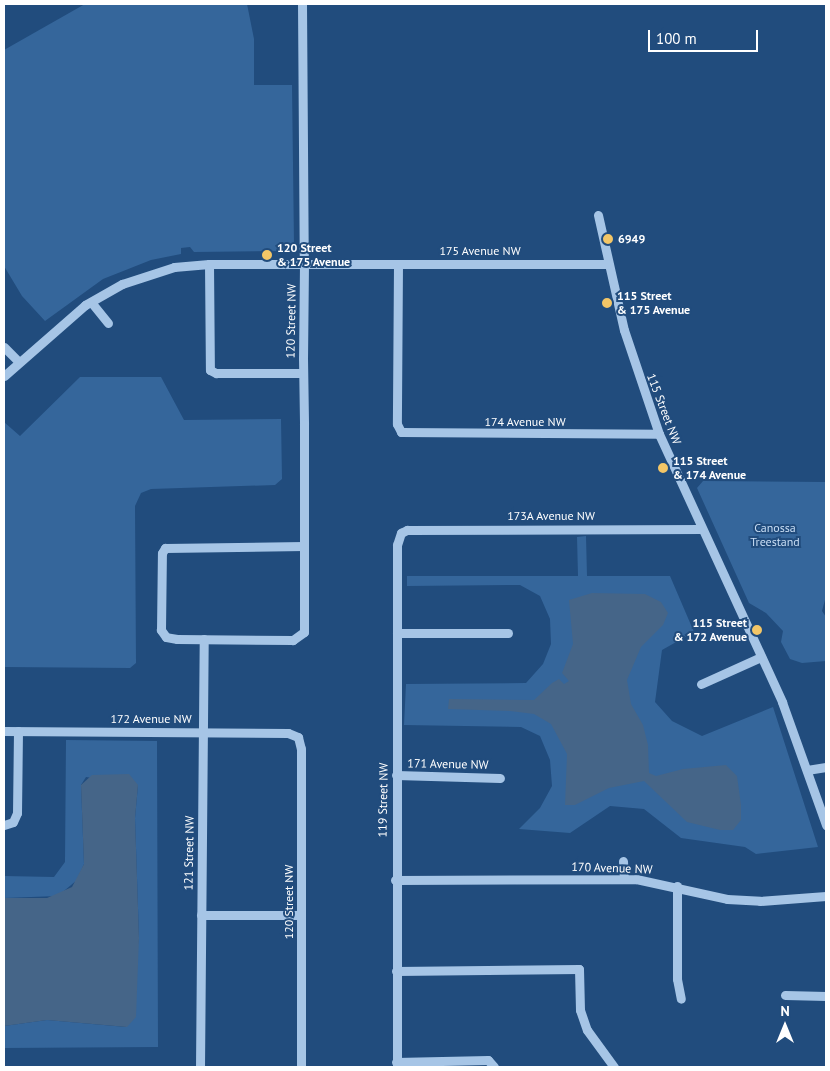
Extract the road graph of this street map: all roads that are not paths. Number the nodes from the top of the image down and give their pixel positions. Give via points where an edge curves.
1 (302, 4) edge
2 (598, 215) dead end
3 (210, 264) junction
4 (304, 264) junction
5 (398, 264) junction
6 (607, 264) junction
7 (91, 302) junction
8 (108, 323) dead end
9 (4, 347) edge
10 (20, 362) junction
11 (303, 373) junction
12 (4, 376) edge
13 (660, 434) junction
14 (702, 530) junction
15 (401, 534) joint
16 (304, 546) junction
17 (397, 633) junction
18 (508, 633) dead end
19 (204, 639) junction
20 (762, 657) junction
21 (701, 684) dead end
22 (4, 731) edge
23 (18, 731) junction
24 (204, 732) junction
25 (298, 737) joint
26 (826, 767) edge
27 (808, 770) junction
28 (396, 775) junction
29 (500, 778) dead end
30 (4, 825) edge
31 (826, 825) edge
32 (624, 862) dead end
33 (624, 879) junction
34 (395, 880) junction
35 (677, 886) junction
36 (826, 896) edge
37 (200, 915) junction
38 (301, 915) junction
39 (396, 971) junction
40 (785, 996) dead end
41 (826, 996) edge
42 (681, 999) dead end
43 (397, 1065) edge
44 (494, 1065) edge
45 (200, 1067) edge
46 (301, 1067) edge
47 (614, 1067) edge

1 - 4 street, 120 Street NW
2 - 6 street, 115 Street NW
3 - 4 street, 175 Avenue NW
3 - 7 street, 175 Avenue NW via 154,272 122,284
3 - 11 street via 210,370 216,373
4 - 5 street, 175 Avenue NW
4 - 11 street, 120 Street NW
5 - 6 street, 175 Avenue NW
5 - 13 street, 174 Avenue NW via 397,424 400,432
6 - 13 street, 115 Street NW via 634,366
7 - 8 street
7 - 10 street, 175 Avenue NW
9 - 10 street
10 - 12 street, 175 Avenue NW
11 - 16 street, 120 Street NW
13 - 14 street, 115 Street NW
14 - 15 street, 173A Avenue NW via 444,529 408,530
14 - 20 street, 115 Street NW
15 - 17 street, 119 Street NW via 397,545
16 - 19 street, 120 Street NW via 304,630 300,638
16 - 19 street via 165,548 162,552 161,626 166,637
17 - 18 street
17 - 28 street, 119 Street NW
19 - 24 street, 121 Street NW
20 - 21 street
20 - 27 street, 115 Street NW
22 - 23 street, 172 Avenue NW
23 - 24 street, 172 Avenue NW
23 - 30 street via 16,813 14,822
24 - 25 street, 172 Avenue NW via 288,733
24 - 37 street, 121 Street NW
25 - 38 street, 120 Street NW via 301,750
26 - 27 street
27 - 31 street, 115 Street NW
28 - 29 street, 171 Avenue NW
28 - 34 street, 119 Street NW
32 - 33 street
33 - 34 street, 170 Avenue NW
33 - 35 street, 170 Avenue NW
34 - 39 street, 119 Street NW
35 - 36 street, 170 Avenue NW via 742,900
35 - 42 street via 677,979
37 - 38 street
37 - 45 street, 121 Street NW
38 - 46 street, 120 Street NW
39 - 43 street, 119 Street NW
39 - 47 street via 579,969 580,1010 587,1030
40 - 41 street
43 - 44 street via 488,1060

